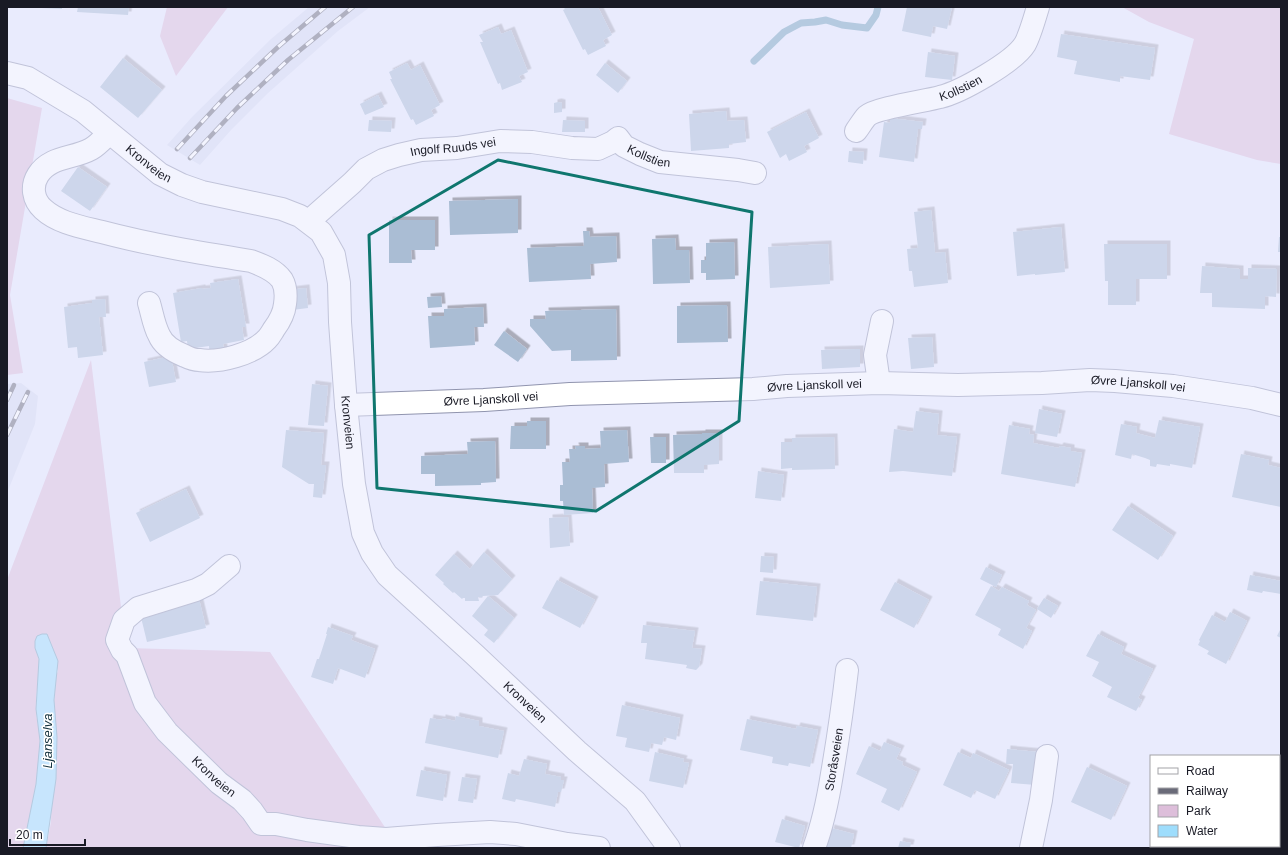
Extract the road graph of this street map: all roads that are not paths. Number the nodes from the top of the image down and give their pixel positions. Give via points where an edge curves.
1 (1038, 7) edge
2 (7, 73) edge
3 (856, 131) dead end
4 (109, 133) junction
5 (618, 138) joint
6 (755, 173) dead end
7 (309, 221) junction
8 (150, 303) dead end
9 (882, 321) dead end
10 (879, 383) junction
11 (346, 405) junction
12 (1281, 405) edge
13 (229, 566) dead end
14 (847, 670) dead end
15 (1047, 756) dead end
16 (599, 848) edge
17 (669, 848) edge
18 (814, 848) edge
19 (1031, 848) edge

1 - 3 street, Kollstien via 1025,44 1017,54 990,74 958,92 868,115
2 - 4 street, Kronveien via 28,78 83,111
4 - 7 street, Kronveien via 160,174 182,185 202,192 282,209
4 - 8 street via 91,149 48,164 42,170 34,184 34,194 43,209 56,218 75,225 129,239 251,261 264,266 282,280 286,297 285,310 279,323 268,339 257,348 223,360 206,361 179,354 166,344 159,336
5 - 6 street, Kollstien via 624,146 660,162
5 - 7 street, Ingolf Ruuds vei via 598,149 500,141 399,155 366,169
7 - 11 street, Kronveien via 321,232 334,255 339,284
9 - 10 street via 875,355
10 - 11 street, Øvre Ljanskoll vei
10 - 12 street, Øvre Ljanskoll vei via 958,385 1115,381 1173,386
11 - 17 street, Kronveien via 354,484 363,533 372,553 387,575 577,751 635,801
13 - 16 street, Kronveien via 208,584 196,590 138,608 124,620 117,640 127,655 145,704 166,732 220,783 242,800 261,824 386,839 490,832
14 - 18 street, Storåsveien via 830,785
15 - 19 street

